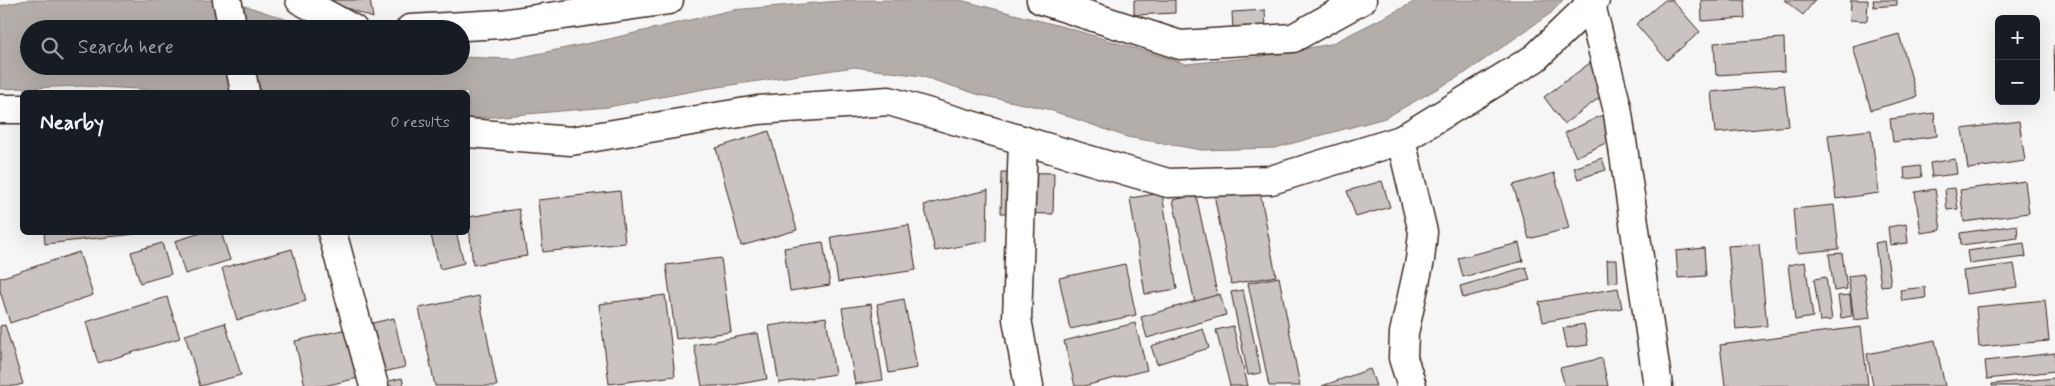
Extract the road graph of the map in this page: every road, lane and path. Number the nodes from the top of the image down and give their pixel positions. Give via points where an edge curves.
1 (227, 0) edge
2 (300, 0) edge
3 (669, 0) edge
4 (1041, 0) edge
5 (1362, 0) edge
6 (1591, 2) edge
7 (231, 20) edge
8 (337, 20) edge
9 (470, 26) edge
10 (242, 75) edge
11 (245, 90) edge
12 (0, 109) edge
13 (20, 110) edge
14 (470, 133) edge
15 (1023, 140) junction
16 (1401, 140) junction
17 (333, 235) edge
18 (374, 386) edge
19 (1029, 386) edge
20 (1412, 386) edge
21 (1658, 386) edge

1 - 7 street
2 - 8 street
3 - 9 street
4 - 5 street via 1180,45 1293,38
6 - 16 street via 1535,58
6 - 21 street via 1617,107
10 - 11 street
12 - 13 street
14 - 15 street via 570,141 758,110 889,101
15 - 16 street via 1168,183 1271,180
15 - 19 street via 1017,319
16 - 20 street via 1423,232 1404,333 1403,358
17 - 18 street

